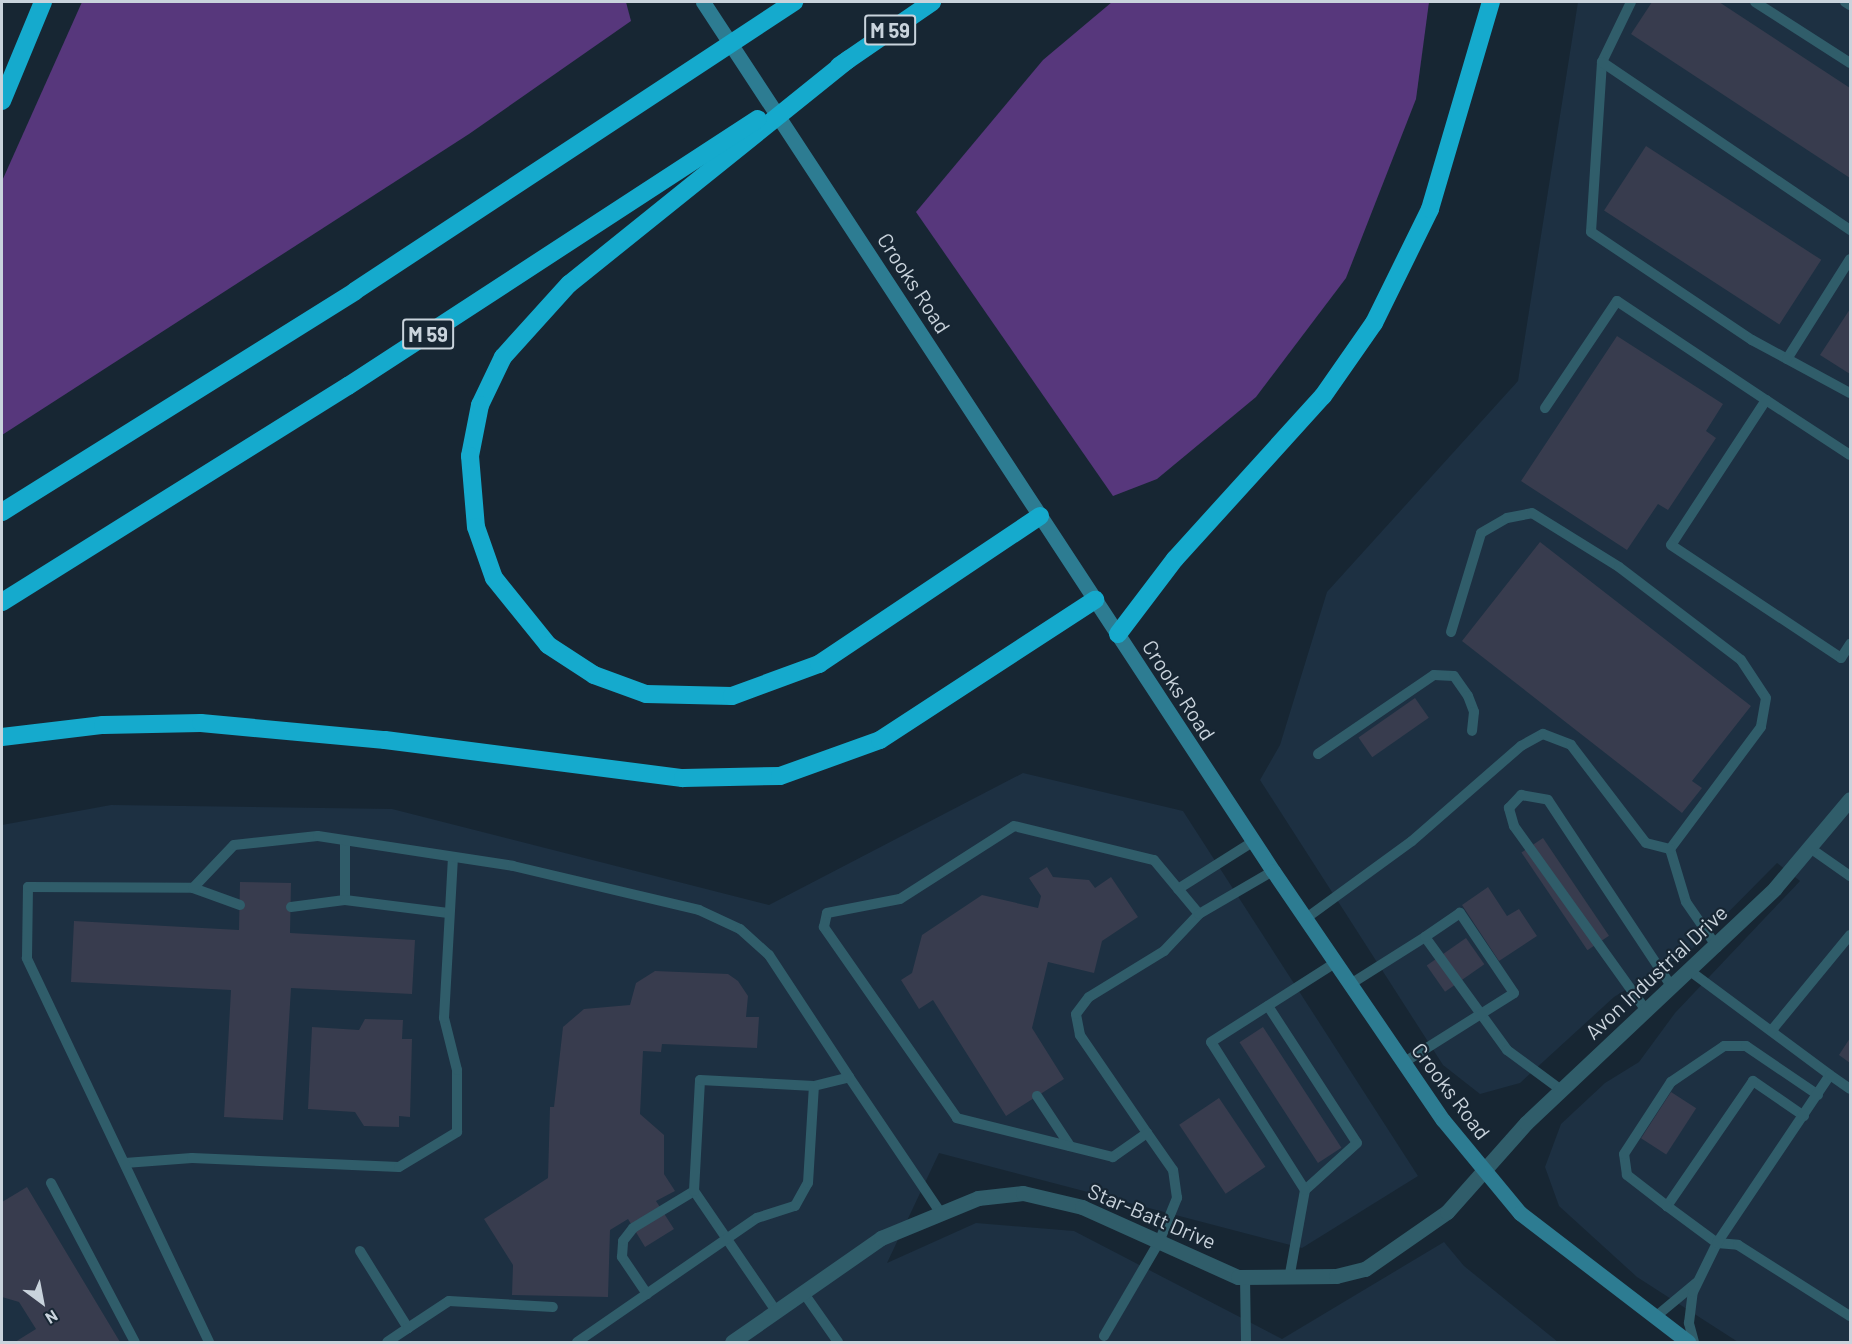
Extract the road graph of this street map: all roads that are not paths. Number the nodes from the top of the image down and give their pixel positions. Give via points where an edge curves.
1 (43, 2) edge
2 (704, 2) edge
3 (774, 2) edge
4 (794, 2) edge
5 (932, 2) edge
6 (1491, 2) edge
7 (1631, 2) edge
8 (1755, 2) edge
9 (1845, 2) edge
10 (1851, 5) edge
11 (849, 59) junction
12 (1602, 62) junction
13 (1851, 63) edge
14 (684, 75) junction
15 (2, 101) edge
16 (1851, 230) edge
17 (1851, 259) edge
18 (1787, 359) junction
19 (1851, 393) edge
20 (1766, 400) junction
21 (1545, 408) dead end
22 (1851, 455) edge
23 (2, 512) edge
24 (1040, 516) junction
25 (1095, 600) junction
26 (2, 602) edge
27 (1451, 632) dead end
28 (1118, 634) junction
29 (1851, 644) edge
30 (1472, 731) dead end
31 (2, 737) edge
32 (1318, 754) dead end
33 (1851, 799) edge
34 (1254, 841) junction
35 (345, 844) junction
36 (1810, 848) junction
37 (1670, 849) junction
38 (453, 857) junction
39 (1273, 871) junction
40 (1851, 876) edge
41 (193, 888) junction
42 (1178, 888) junction
43 (345, 900) junction
44 (240, 905) dead end
45 (291, 907) dead end
46 (448, 913) junction
47 (1199, 914) junction
48 (1305, 919) junction
49 (1851, 935) edge
50 (1425, 937) junction
51 (1717, 947) junction
52 (1335, 963) junction
53 (1690, 971) junction
54 (1349, 985) junction
55 (1672, 987) junction
56 (1268, 1006) junction
57 (1645, 1009) junction
58 (1481, 1014) junction
59 (1772, 1030) junction
60 (1403, 1063) junction
61 (1830, 1075) junction
62 (849, 1077) junction
63 (814, 1086) junction
64 (1851, 1089) edge
65 (1561, 1090) junction
66 (1818, 1095) junction
67 (1037, 1096) dead end
68 (1804, 1116) junction
69 (1147, 1133) junction
70 (1070, 1146) junction
71 (125, 1163) junction
72 (1485, 1169) junction
73 (51, 1183) dead end
74 (1305, 1190) junction
75 (694, 1191) junction
76 (1667, 1206) junction
77 (940, 1212) junction
78 (725, 1239) junction
79 (1159, 1242) junction
80 (1717, 1243) junction
81 (360, 1251) dead end
82 (1245, 1277) junction
83 (1289, 1279) junction
84 (1696, 1283) junction
85 (803, 1292) junction
86 (647, 1293) junction
87 (552, 1307) dead end
88 (777, 1311) junction
89 (1851, 1316) edge
90 (1654, 1318) junction
91 (408, 1328) junction
92 (1104, 1336) dead end
93 (135, 1342) edge
94 (209, 1342) edge
95 (387, 1342) edge
96 (577, 1342) edge
97 (732, 1342) edge
98 (838, 1342) edge
99 (1246, 1342) edge
100 (1688, 1342) edge
101 (1694, 1342) edge

1 - 15 highway
2 - 24 main road, Crooks Road
3 - 14 highway
4 - 14 highway
5 - 11 highway, M 59
6 - 28 highway via 1430,209 1374,324 1323,396 1175,559
7 - 12 lane
8 - 13 lane
9 - 10 lane
11 - 24 highway via 569,284 519,333 489,380 470,456 471,499 490,570 529,627 594,675 646,694 732,696 819,664
11 - 26 highway, M 59 via 348,386
12 - 16 lane
12 - 18 lane via 1591,232
14 - 23 highway via 356,291
17 - 18 lane
18 - 19 lane
20 - 21 lane via 1617,301
20 - 22 lane
20 - 29 lane via 1671,545 1841,658
24 - 25 main road, Crooks Road
25 - 28 main road, Crooks Road
25 - 31 highway via 880,740 780,776 683,778 201,723 104,725
27 - 37 lane via 1481,533 1532,513 1619,567 1740,660 1766,698 1761,727
28 - 34 main road, Crooks Road
30 - 32 lane via 1474,712 1468,696 1454,676 1434,675
33 - 36 street, Avon Industrial Drive
34 - 39 main road, Crooks Road
34 - 42 lane
35 - 38 lane
35 - 41 lane via 318,836 234,845
35 - 43 lane
36 - 40 lane
36 - 51 street, Avon Industrial Drive
37 - 48 lane via 1646,843 1571,745 1544,734 1521,746 1412,841
37 - 51 lane via 1686,902
38 - 46 lane
38 - 62 lane via 699,910 740,928 769,955
39 - 47 lane
39 - 48 main road, Crooks Road
41 - 44 lane
41 - 71 lane via 28,887 27,958
42 - 47 lane
42 - 70 lane via 1154,860 1014,826 900,898 827,914 824,927 957,1118
43 - 45 lane
43 - 46 lane
46 - 71 lane via 444,1018 457,1070 457,1132 399,1167 192,1158
47 - 69 lane via 1164,951 1089,997 1076,1014 1080,1035
48 - 52 main road, Crooks Road
49 - 59 lane
50 - 54 lane
50 - 58 lane
50 - 58 lane via 1460,913 1514,993
51 - 53 street, Avon Industrial Drive
52 - 54 main road, Crooks Road
52 - 56 lane
53 - 55 street, Avon Industrial Drive
53 - 59 lane
54 - 60 main road, Crooks Road
55 - 57 street, Avon Industrial Drive
55 - 57 lane via 1548,800 1521,795 1509,808 1514,826
56 - 74 lane via 1357,1143
56 - 74 lane via 1211,1042
57 - 65 street, Avon Industrial Drive
58 - 60 lane
58 - 65 lane via 1507,1050
59 - 61 lane
60 - 72 main road, Crooks Road
61 - 64 lane
61 - 66 lane
62 - 63 lane
62 - 77 lane
63 - 75 lane via 700,1080
63 - 78 lane via 808,1183 795,1206 757,1218
65 - 72 street, Avon Industrial Drive
66 - 68 lane
66 - 76 lane via 1746,1046 1724,1046 1671,1082 1624,1154 1627,1175
67 - 70 lane
68 - 76 lane via 1753,1081
68 - 80 lane
69 - 70 lane via 1113,1157
69 - 79 lane via 1173,1170 1177,1198
71 - 94 lane
72 - 83 street, Star-Batt Drive via 1448,1212 1365,1269
72 - 90 main road, Crooks Road via 1520,1213
73 - 93 lane
74 - 83 lane
75 - 78 lane
75 - 86 lane via 633,1228 623,1241 622,1257
76 - 80 lane
77 - 79 street, Star-Batt Drive via 978,1198 1023,1194 1082,1207
77 - 85 street, Star-Batt Drive via 881,1238
78 - 86 lane
78 - 88 lane
79 - 82 street, Star-Batt Drive
79 - 92 lane
80 - 84 lane
80 - 89 lane via 1738,1245
81 - 91 lane
82 - 83 street, Star-Batt Drive
82 - 99 lane
84 - 90 lane
84 - 101 lane via 1689,1323
85 - 88 street, Star-Batt Drive
85 - 98 lane
86 - 96 lane
87 - 91 lane via 449,1301
88 - 97 street, Star-Batt Drive
90 - 100 main road, Crooks Road
91 - 95 lane

